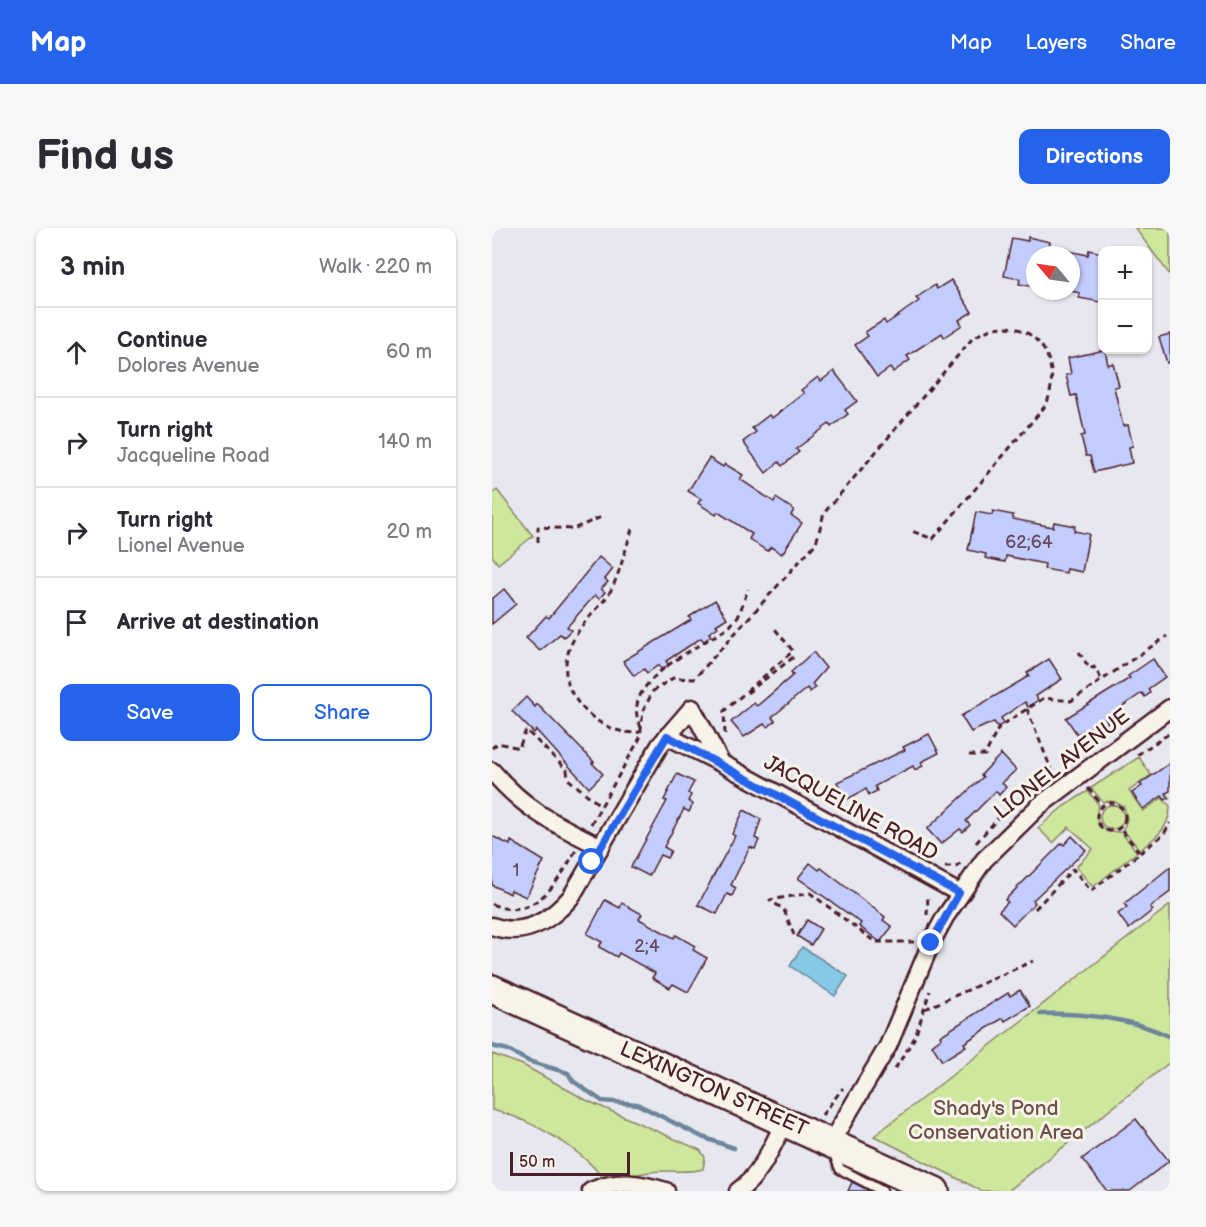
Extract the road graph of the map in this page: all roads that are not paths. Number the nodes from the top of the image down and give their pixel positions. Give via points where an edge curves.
1 (1170, 708) edge
2 (667, 736) junction
3 (721, 763) junction
4 (492, 771) edge
5 (601, 847) junction
6 (959, 893) junction
7 (492, 926) edge
8 (492, 989) edge
9 (785, 1121) junction
10 (836, 1144) junction
11 (591, 1191) edge
12 (666, 1191) edge
13 (738, 1191) edge
14 (882, 1191) edge
15 (935, 1191) edge

1 - 6 street, LIONEL AVENUE via 1039,806 984,860
2 - 3 street, JACQUELINE ROAD
2 - 3 street via 692,708
2 - 5 street
3 - 6 street, JACQUELINE ROAD
4 - 5 street via 523,805
5 - 7 street via 557,913 540,924 521,929
6 - 10 street, LIONEL AVENUE via 931,943 888,1046
8 - 9 main road, LEXINGTON STREET
9 - 10 main road, LEXINGTON STREET
9 - 13 street via 765,1161
10 - 14 lane via 840,1169
10 - 15 main road, LEXINGTON STREET
11 - 12 street via 613,1183 637,1182

